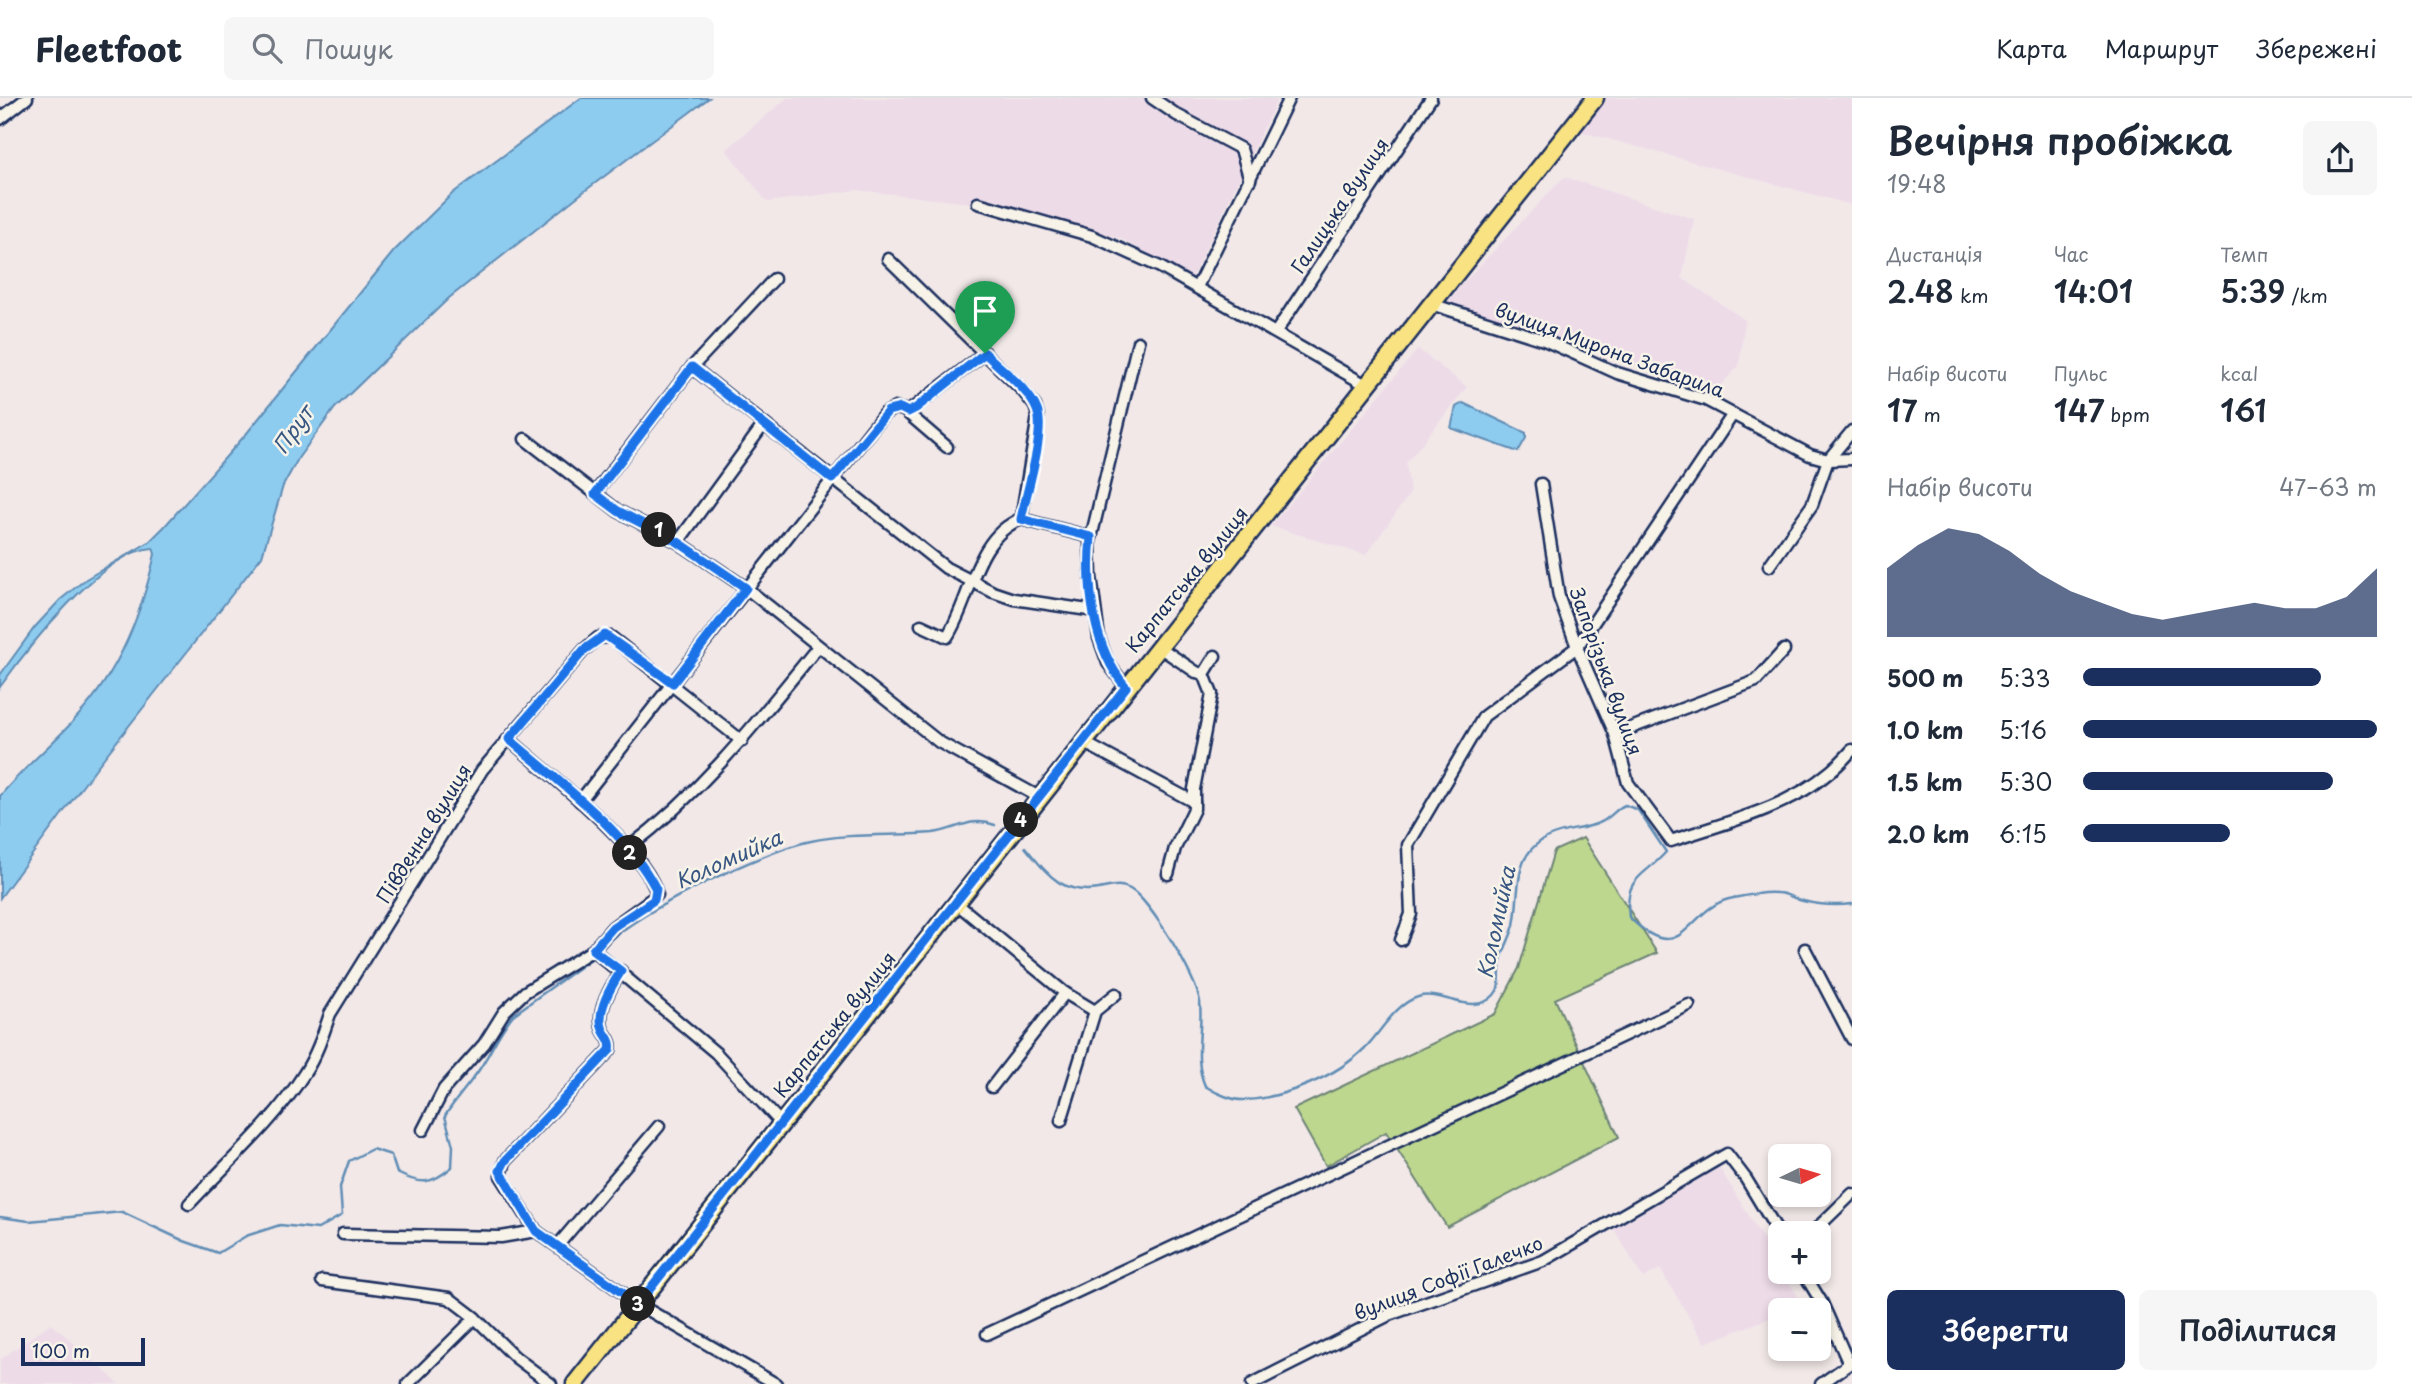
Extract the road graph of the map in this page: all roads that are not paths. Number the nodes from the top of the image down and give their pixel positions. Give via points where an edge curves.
1 (27, 98) edge
2 (1152, 98) edge
3 (1289, 98) edge
4 (1431, 98) edge
5 (1595, 98) edge
6 (0, 119) edge
7 (1250, 180) junction
8 (978, 203) dead end
9 (888, 259) dead end
10 (774, 279) dead end
11 (1197, 286) junction
12 (1431, 304) junction
13 (1276, 332) junction
14 (1138, 342) dead end
15 (985, 353) junction
16 (692, 367) junction
17 (1366, 385) junction
18 (908, 412) junction
19 (1733, 414) junction
20 (764, 424) junction
21 (1852, 431) edge
22 (525, 439) dead end
23 (947, 447) dead end
24 (1828, 460) junction
25 (1851, 461) edge
26 (832, 479) junction
27 (1541, 484) dead end
28 (595, 494) junction
29 (1021, 519) junction
30 (1091, 537) junction
31 (678, 542) junction
32 (1769, 566) dead end
33 (971, 582) junction
34 (746, 588) junction
35 (1095, 611) junction
36 (921, 625) dead end
37 (1159, 647) junction
38 (1577, 647) junction
39 (817, 648) junction
40 (1784, 650) dead end
41 (1215, 656) dead end
42 (1205, 674) junction
43 (673, 683) junction
44 (1126, 687) junction
45 (1615, 734) junction
46 (509, 739) junction
47 (742, 741) junction
48 (1083, 742) junction
49 (1852, 750) edge
50 (1039, 797) junction
51 (580, 801) junction
52 (1194, 802) junction
53 (627, 849) junction
54 (1168, 874) dead end
55 (956, 903) junction
56 (1401, 940) dead end
57 (1805, 950) dead end
58 (596, 953) junction
59 (621, 971) junction
60 (1065, 993) junction
61 (1116, 994) dead end
62 (1689, 1005) dead end
63 (1094, 1011) junction
64 (1852, 1039) edge
65 (992, 1087) dead end
66 (1060, 1121) dead end
67 (781, 1123) junction
68 (659, 1126) dead end
69 (423, 1130) dead end
70 (1852, 1194) edge
71 (189, 1204) dead end
72 (1772, 1221) edge
73 (1824, 1221) edge
74 (536, 1231) junction
75 (343, 1234) dead end
76 (558, 1245) junction
77 (322, 1281) dead end
78 (1810, 1284) edge
79 (638, 1304) junction
80 (475, 1318) junction
81 (988, 1334) dead end
82 (1850, 1363) edge
83 (408, 1384) edge
84 (551, 1384) edge
85 (575, 1384) edge
86 (776, 1384) edge
87 (1252, 1384) edge
88 (1821, 1384) edge

1 - 6 street
2 - 7 street via 1241,149
3 - 7 street
4 - 13 street, Галицька вулиця
5 - 12 main road, Карпатська вулиця
7 - 11 street
8 - 11 street via 1092,236
9 - 15 street
10 - 16 street
11 - 13 street
12 - 17 main road, Карпатська вулиця
12 - 19 street, вулиця Мирона Забарила via 1544,340 1617,373 1684,391
13 - 17 street
14 - 30 street
15 - 18 street
15 - 29 street via 1038,411
16 - 20 street
16 - 28 street
17 - 37 main road, Карпатська вулиця
18 - 23 street
18 - 26 street via 895,408 884,414
19 - 24 street, вулиця Мирона Забарила via 1799,450
19 - 38 street
20 - 26 street
20 - 31 street
21 - 24 street
22 - 28 street
24 - 25 street, вулиця Мирона Забарила
24 - 32 street via 1812,505
26 - 33 street via 933,560
26 - 34 street
27 - 38 street, Запорізька вулиця via 1559,597
28 - 31 street
29 - 30 street
29 - 33 street via 995,539
30 - 35 street
31 - 34 street
33 - 35 street via 1014,599
33 - 36 street via 947,637
34 - 39 street
34 - 43 street
35 - 44 street via 1104,655
37 - 42 street
37 - 44 main road, Карпатська вулиця
38 - 45 street, Запорізька вулиця
38 - 56 street via 1484,716 1408,845 1411,914
39 - 47 street
39 - 50 street via 939,742
40 - 45 street via 1756,681
41 - 42 street
42 - 52 street via 1212,694
43 - 46 street, Південна вулиця via 605,635 584,650
43 - 47 street, Південна вулиця
43 - 51 street
44 - 48 main road, Карпатська вулиця
45 - 49 street, Запорізька вулиця via 1628,783 1671,841 1791,800 1832,773
46 - 51 street
46 - 71 street, Південна вулиця via 482,771 358,967 330,1014 305,1073 265,1126
47 - 53 street via 676,811
48 - 50 main road, Карпатська вулиця
48 - 52 street
50 - 55 main road, Карпатська вулиця
51 - 53 street
52 - 54 street
53 - 58 street via 657,895 613,927
55 - 60 street
55 - 67 main road, Карпатська вулиця
57 - 64 street
58 - 59 street
58 - 69 street via 525,992 504,1012 484,1044 444,1089
59 - 67 street via 716,1053
59 - 74 street via 602,1010 610,1050 501,1167 502,1178
60 - 63 street
60 - 65 street
61 - 63 street
62 - 81 street
63 - 66 street
67 - 79 main road, Карпатська вулиця
68 - 76 street
70 - 73 street
72 - 87 street, вулиця Софії Галечко via 1727,1154 1543,1261 1389,1315
74 - 75 street via 501,1237
74 - 76 street
76 - 79 street
77 - 80 street via 444,1296
78 - 82 street
79 - 85 main road, Карпатська вулиця
79 - 86 street
80 - 83 street
80 - 84 street via 507,1351
82 - 88 street

